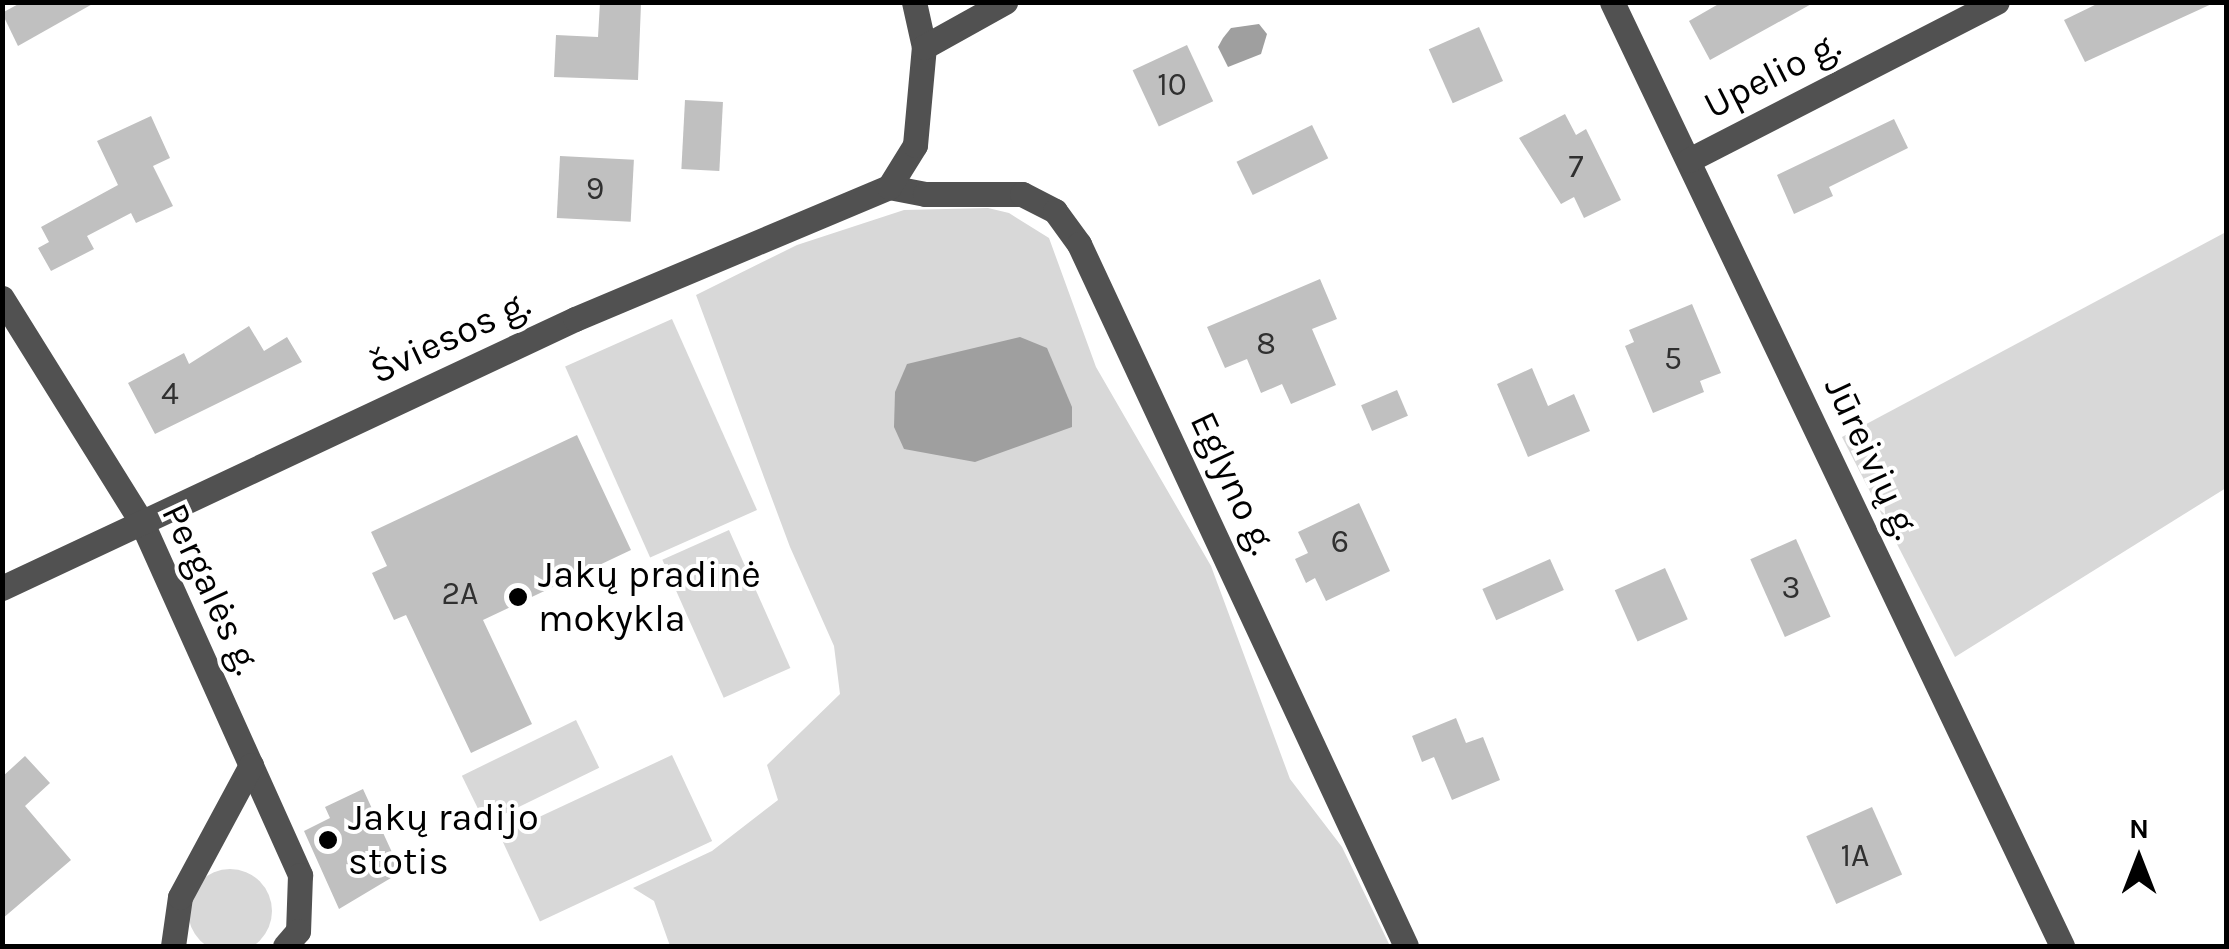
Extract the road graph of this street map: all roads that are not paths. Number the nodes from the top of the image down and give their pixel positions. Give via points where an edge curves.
1 (914, 2) edge
2 (1005, 2) edge
3 (1612, 2) edge
4 (1997, 2) edge
5 (924, 47) junction
6 (1688, 160) junction
7 (890, 188) junction
8 (2, 298) edge
9 (142, 522) junction
10 (2, 588) edge
11 (251, 765) junction
12 (292, 938) edge
13 (173, 946) edge
14 (1406, 946) edge
15 (2062, 946) edge

1 - 5 street
2 - 5 street
3 - 6 street, Jūreivių g.
4 - 6 street, Upelio g.
5 - 7 street via 915,145
6 - 15 street, Jūreivių g.
7 - 9 street, Šviesos g. via 576,319
7 - 14 street, Eglyno g. via 1022,194 1055,211 1079,244
8 - 9 street, Pergalės g.
9 - 10 street, Šviesos g.
9 - 11 street, Pergalės g.
11 - 12 street, Pergalės g. via 300,875
11 - 13 street via 180,896

